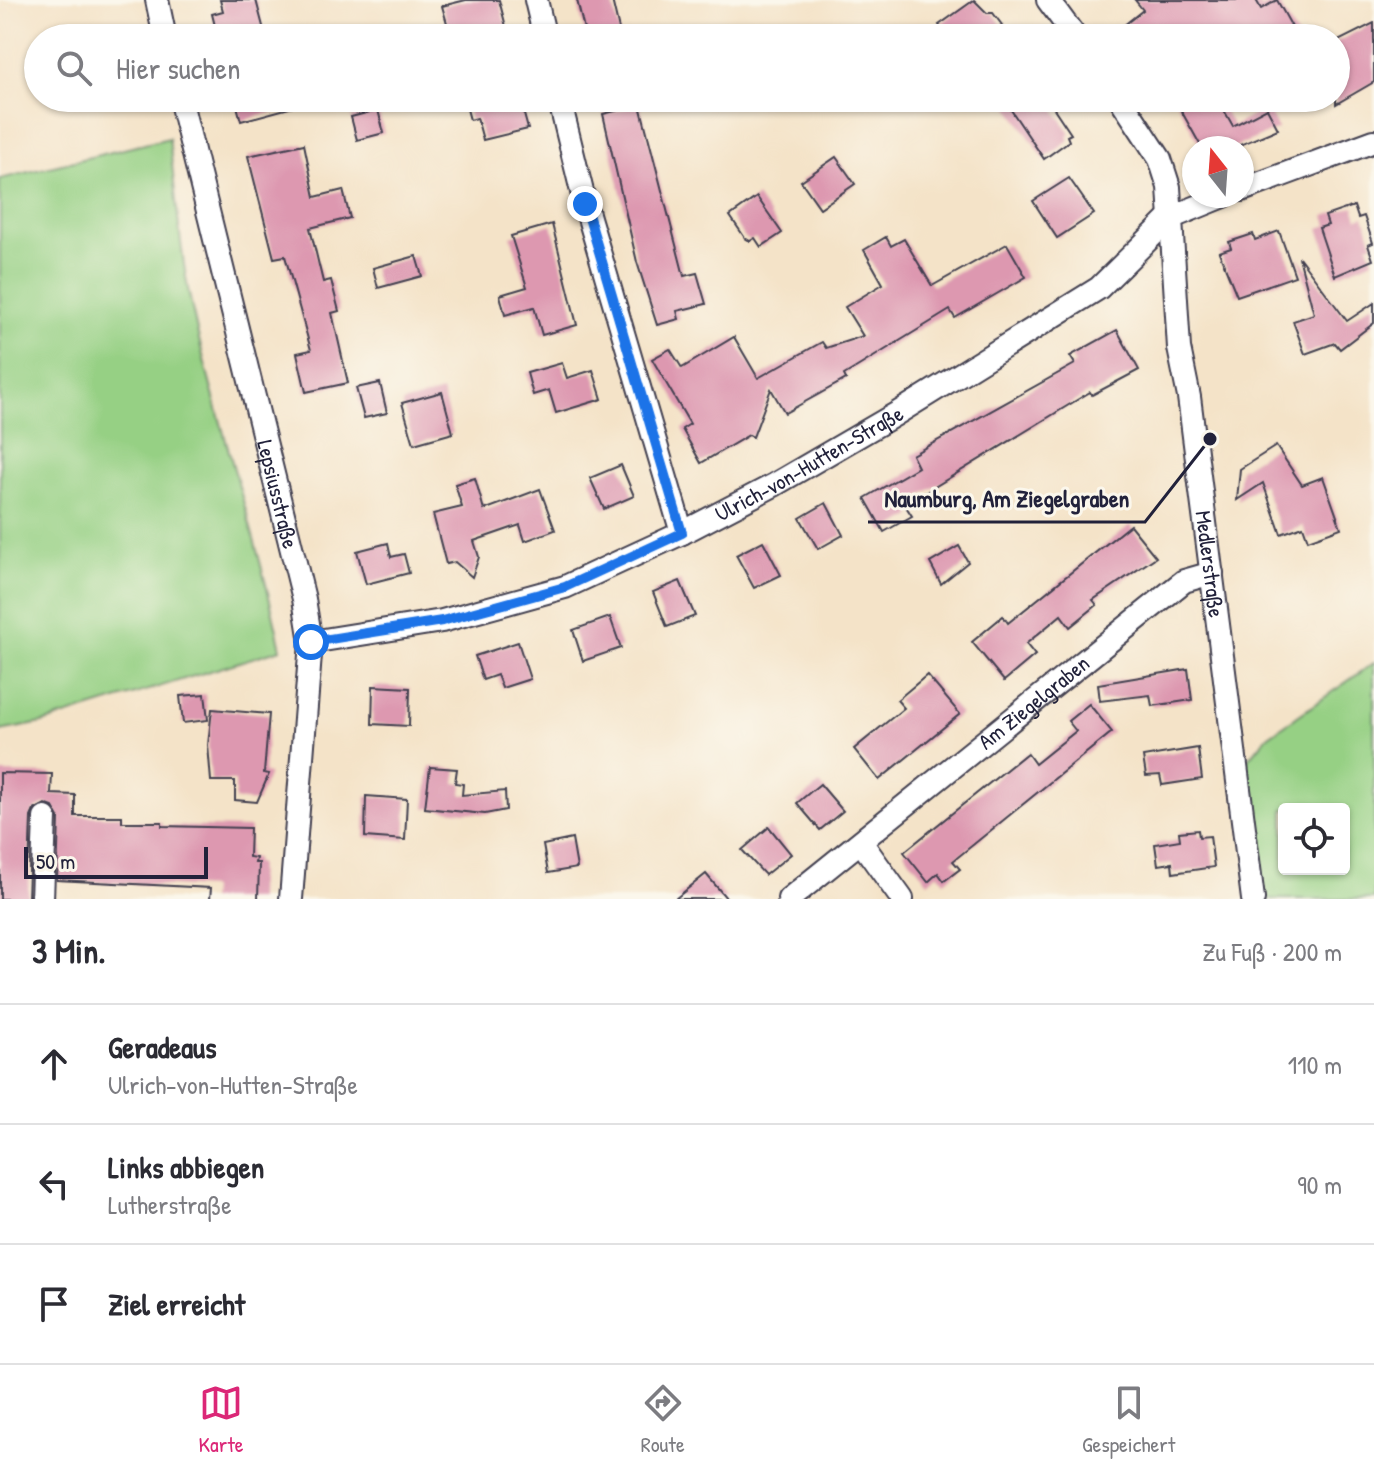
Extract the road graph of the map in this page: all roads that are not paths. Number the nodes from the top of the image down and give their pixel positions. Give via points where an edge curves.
1 (157, 0) edge
2 (536, 0) edge
3 (1048, 0) edge
4 (162, 24) edge
5 (542, 24) edge
6 (1066, 24) edge
7 (183, 112) edge
8 (562, 112) edge
9 (1129, 112) edge
10 (1374, 141) edge
11 (1254, 186) edge
12 (1195, 208) edge
13 (1170, 218) junction
14 (682, 533) junction
15 (1212, 573) junction
16 (311, 642) junction
17 (45, 818) dead end
18 (861, 842) junction
19 (42, 899) edge
20 (291, 899) edge
21 (789, 899) edge
22 (902, 899) edge
23 (1253, 899) edge

1 - 4 street
2 - 5 street
3 - 6 street
7 - 16 street, Lepsiusstraße
8 - 14 street
9 - 13 street, Medlerstraße via 1160,159 1169,187
10 - 11 street
12 - 13 street
13 - 14 street, Ulrich-von-Hutten-Straße via 1099,288 896,414
13 - 15 street, Medlerstraße via 1179,348
14 - 16 street, Ulrich-von-Hutten-Straße via 565,587 442,621
15 - 18 street, Am Ziegelgraben via 1184,581
15 - 23 street, Medlerstraße
16 - 20 street, Lepsiusstraße
17 - 19 street
18 - 21 street, Am Ziegelgraben
18 - 22 street

